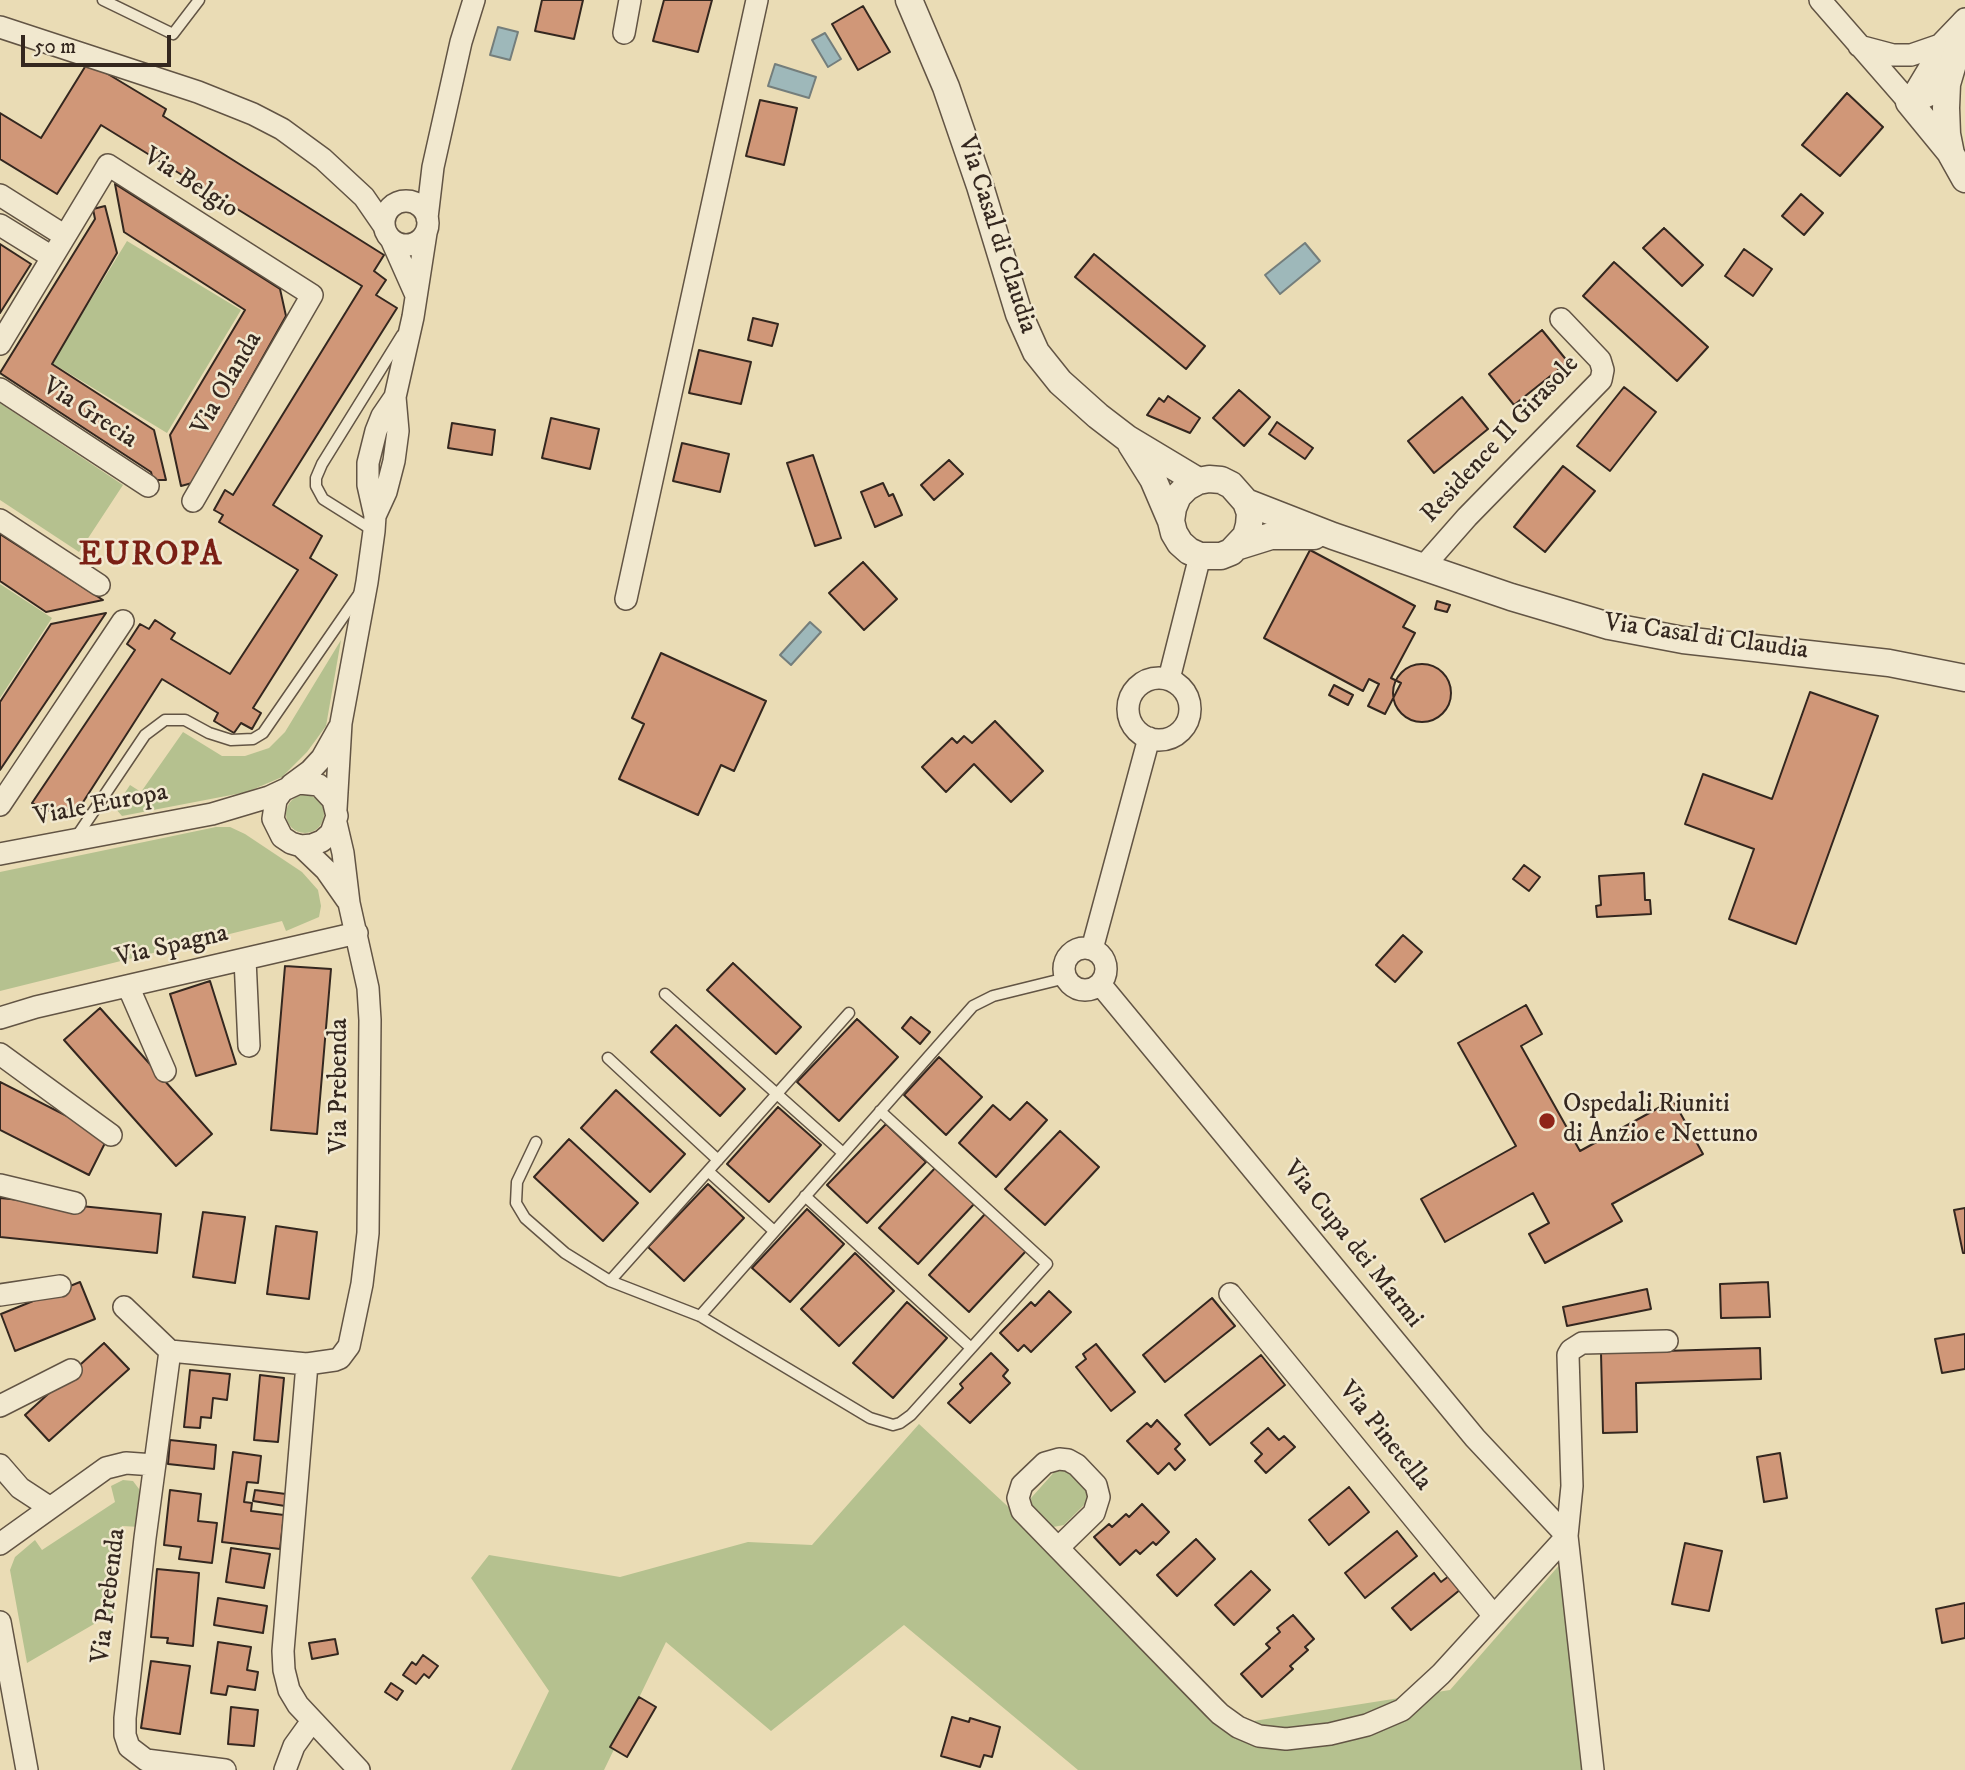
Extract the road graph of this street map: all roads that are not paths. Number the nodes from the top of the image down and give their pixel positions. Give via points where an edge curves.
1 (103, 0) edge
2 (199, 0) edge
3 (474, 0) edge
4 (630, 0) edge
5 (757, 0) edge
6 (909, 0) edge
7 (1820, 0) edge
8 (1965, 21) edge
9 (0, 27) edge
10 (624, 33) dead end
11 (1940, 45) junction
12 (1858, 46) junction
13 (1947, 84) junction
14 (1909, 102) junction
15 (1951, 154) junction
16 (433, 167) junction
17 (1965, 179) edge
18 (0, 195) edge
19 (364, 197) junction
20 (398, 203) junction
21 (0, 225) edge
22 (427, 225) junction
23 (387, 233) junction
24 (65, 236) junction
25 (52, 257) junction
26 (415, 293) junction
27 (312, 295) joint
28 (413, 317) junction
29 (1561, 319) dead end
30 (0, 344) edge
31 (0, 389) edge
32 (1128, 439) junction
33 (1198, 481) junction
34 (148, 486) dead end
35 (192, 500) dead end
36 (1247, 502) junction
37 (0, 520) edge
38 (1171, 521) junction
39 (374, 523) junction
40 (1333, 536) junction
41 (1239, 546) junction
42 (1200, 556) junction
43 (1423, 567) junction
44 (367, 582) junction
45 (99, 584) dead end
46 (626, 599) dead end
47 (123, 621) dead end
48 (1965, 678) edge
49 (1169, 679) junction
50 (341, 723) junction
51 (1149, 738) junction
52 (285, 789) junction
53 (0, 805) edge
54 (212, 814) junction
55 (336, 816) junction
56 (275, 828) junction
57 (75, 839) junction
58 (301, 846) junction
59 (0, 854) edge
60 (349, 903) junction
61 (357, 933) junction
62 (1091, 949) junction
63 (245, 959) junction
64 (1066, 978) junction
65 (1100, 984) junction
66 (128, 986) junction
67 (665, 994) dead end
68 (849, 1013) dead end
69 (0, 1018) edge
70 (249, 1046) dead end
71 (0, 1054) edge
72 (608, 1058) dead end
73 (165, 1072) dead end
74 (777, 1094) junction
75 (880, 1111) junction
76 (111, 1135) dead end
77 (536, 1142) dead end
78 (843, 1153) junction
79 (718, 1160) junction
80 (708, 1171) junction
81 (0, 1185) edge
82 (805, 1196) junction
83 (75, 1203) dead end
84 (774, 1231) junction
85 (610, 1281) junction
86 (60, 1286) dead end
87 (1230, 1294) dead end
88 (0, 1295) edge
89 (124, 1307) dead end
90 (700, 1315) junction
91 (1667, 1341) dead end
92 (971, 1348) junction
93 (170, 1351) junction
94 (307, 1364) junction
95 (71, 1370) dead end
96 (0, 1406) edge
97 (0, 1465) edge
98 (154, 1465) junction
99 (49, 1507) junction
100 (1567, 1536) junction
101 (0, 1544) edge
102 (1058, 1548) dead end
103 (1494, 1616) junction
104 (0, 1622) edge
105 (312, 1721) junction
106 (27, 1770) edge
107 (225, 1770) edge
108 (285, 1770) edge
109 (359, 1770) edge
110 (1593, 1770) edge

1 - 2 lane via 173,34
3 - 16 street, Viale Europa via 462,34
4 - 10 street
5 - 46 street
6 - 32 street, Via Casal di Claudia via 946,87 1027,334 1059,382
7 - 12 street
8 - 11 street
8 - 13 street
9 - 19 street, Viale Europa via 253,114 308,147
11 - 12 street via 1911,55
11 - 14 street
12 - 14 street
13 - 14 street
13 - 15 street
14 - 15 street
15 - 17 street
16 - 20 street
16 - 22 street, Viale Europa
18 - 24 street
19 - 20 street, Viale Europa
19 - 23 street, Viale Europa
20 - 22 street via 415,203 425,212
20 - 23 street via 386,214
21 - 25 street
22 - 23 street via 422,238 410,245
22 - 26 street, Viale Europa
23 - 26 street, Viale Europa
24 - 25 street, Via Belgio
24 - 27 street, Via Belgio via 108,165
25 - 30 street, Via Belgio
26 - 28 street, Viale Europa
27 - 35 street, Via Olanda
28 - 39 street, Viale Europa via 395,397 398,431 394,461
28 - 39 lane via 316,478 323,499
29 - 43 street, Residence Il Girasole via 1600,360 1601,380
31 - 34 street, Via Grecia
32 - 33 street, Via Casal di Claudia
32 - 38 street, Via Casal di Claudia via 1153,479
33 - 36 street, Via Casal di Claudia via 1231,485
33 - 38 street via 1178,496
36 - 40 street, Via Casal di Claudia
36 - 41 street via 1250,525
37 - 45 street
38 - 42 street, Via Casal di Claudia via 1180,543
39 - 44 street, Viale Europa
40 - 41 street, Via Casal di Claudia via 1280,535
40 - 43 street, Via Casal di Claudia
41 - 42 street, Via Casal di Claudia via 1221,556
42 - 49 street
43 - 48 street, Via Casal di Claudia via 1539,606 1640,633 1877,662
44 - 50 street, Viale Europa
44 - 57 lane via 262,733 253,739 231,740 186,720 164,719 145,735
47 - 53 street
49 - 51 street via 1150,679 1129,699 1129,718
49 - 51 street via 1189,699 1189,718 1169,738
50 - 52 street, Viale Europa via 322,758
50 - 55 street, Viale Europa
51 - 62 street
52 - 54 street, Viale Europa
52 - 55 street, Viale Europa via 299,783 319,785 327,792
52 - 56 street via 273,809
54 - 56 street, Viale Europa via 246,817
54 - 57 street, Viale Europa
55 - 58 street via 323,841
55 - 60 street, Via Prebenda
56 - 58 street, Viale Europa
57 - 59 street, Viale Europa
58 - 60 street, Via Prebenda via 326,870
60 - 61 street, Via Prebenda
61 - 63 street, Via Spagna
61 - 94 street, Via Prebenda via 370,1020 367,1246 349,1346 340,1358
62 - 64 street via 1078,949 1067,958
62 - 65 street via 1106,964
63 - 66 street, Via Spagna
63 - 70 street
64 - 65 street via 1082,990
64 - 75 lane via 985,998 973,1006
65 - 100 street, Via Cupa dei Marmi via 1475,1438
66 - 69 street, Via Spagna
66 - 73 street
67 - 74 lane
68 - 74 lane
71 - 76 street
72 - 79 lane
74 - 78 lane
74 - 79 lane
75 - 78 lane
75 - 92 lane via 1047,1264
77 - 85 lane via 516,1187 518,1208 565,1253
78 - 82 lane
79 - 80 lane
80 - 84 lane
80 - 85 lane
81 - 83 street
82 - 84 lane
82 - 92 lane
84 - 90 lane
85 - 90 lane
86 - 88 street
87 - 103 street, Via Pinetella
89 - 93 street
90 - 92 lane via 885,1425 907,1419
91 - 100 street via 1588,1342 1571,1350 1567,1369 1572,1495
93 - 94 street, Via Prebenda
93 - 98 street, Via Prebenda
94 - 105 street via 283,1662 292,1697
95 - 96 street
97 - 99 street via 20,1488
98 - 99 street via 125,1463 106,1468
98 - 107 street, Via Prebenda via 125,1735 129,1747 146,1760
99 - 101 street
100 - 103 street
100 - 110 street
102 - 103 street via 1220,1714 1259,1736 1294,1738 1339,1732 1402,1710
104 - 106 street
105 - 108 street via 293,1746
105 - 109 street

